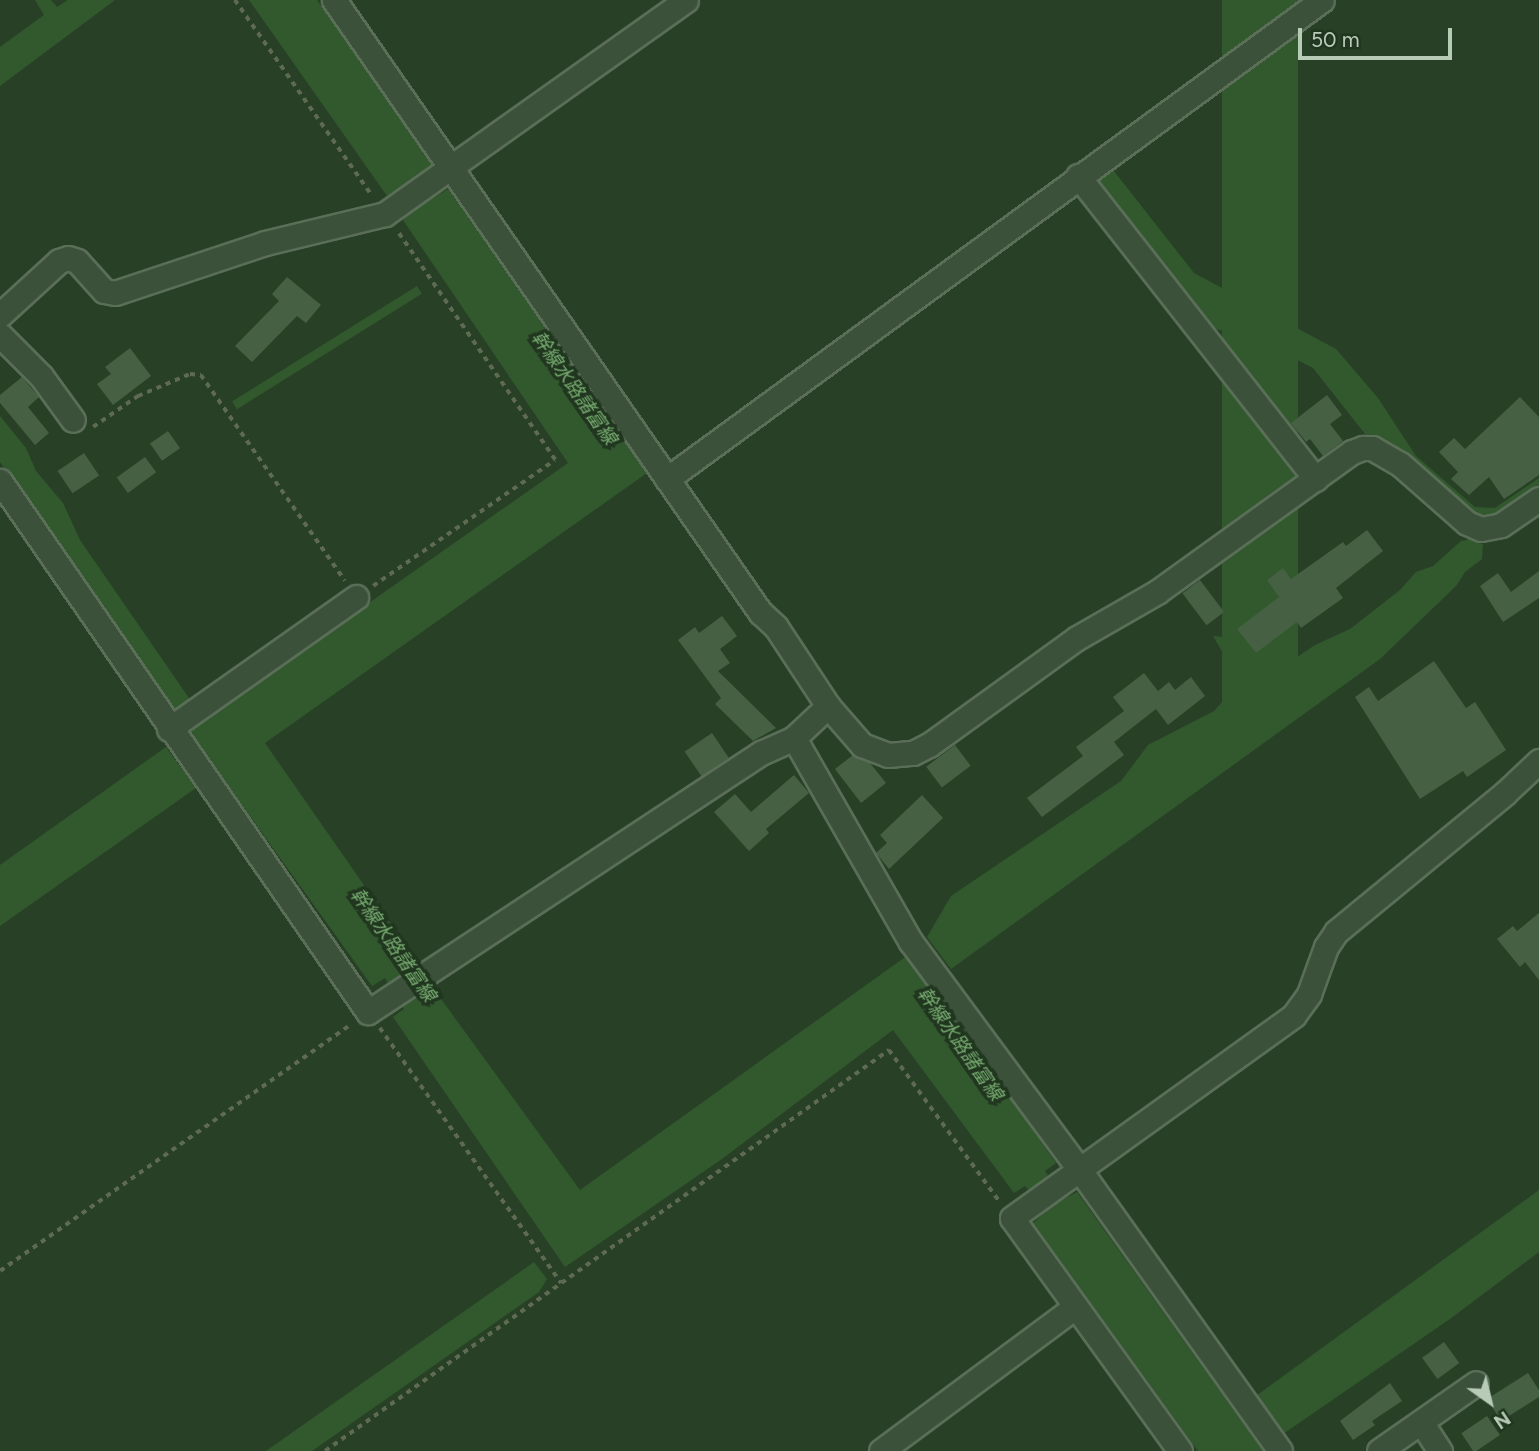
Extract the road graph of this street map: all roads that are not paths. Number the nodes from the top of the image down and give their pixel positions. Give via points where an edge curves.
1 (334, 0) edge
2 (687, 0) edge
3 (1322, 0) edge
4 (452, 169) junction
5 (1078, 176) junction
6 (0, 315) edge
7 (0, 335) edge
8 (73, 420) road end
9 (667, 479) junction
10 (1316, 480) junction
11 (0, 481) edge
12 (1539, 499) edge
13 (356, 597) road end
14 (828, 706) junction
15 (169, 729) junction
16 (794, 738) junction
17 (1539, 761) edge
18 (1079, 1169) junction
19 (1075, 1307) junction
20 (1476, 1384) dead end
21 (1421, 1422) junction
22 (881, 1451) edge
23 (1180, 1451) edge
24 (1280, 1451) edge
25 (1379, 1451) edge
26 (1440, 1451) edge

1 - 4 street
2 - 4 street
3 - 5 street
4 - 6 street via 385,214 265,243 115,293 104,291 77,261 68,258
4 - 9 street
5 - 9 street
5 - 10 street
7 - 8 street via 41,376
9 - 14 street
10 - 12 street via 1352,452 1371,448 1400,464 1474,526 1501,525
10 - 14 street via 1157,592 1077,638 913,753 888,755 862,745
11 - 15 street
13 - 15 street
14 - 16 street
15 - 16 street via 368,1012 761,753
16 - 18 street via 912,942
17 - 18 street via 1336,932 1325,947 1310,994 1294,1016
18 - 19 street via 1012,1218
18 - 24 street
19 - 22 street
19 - 23 street
20 - 21 street
21 - 25 street
21 - 26 street

